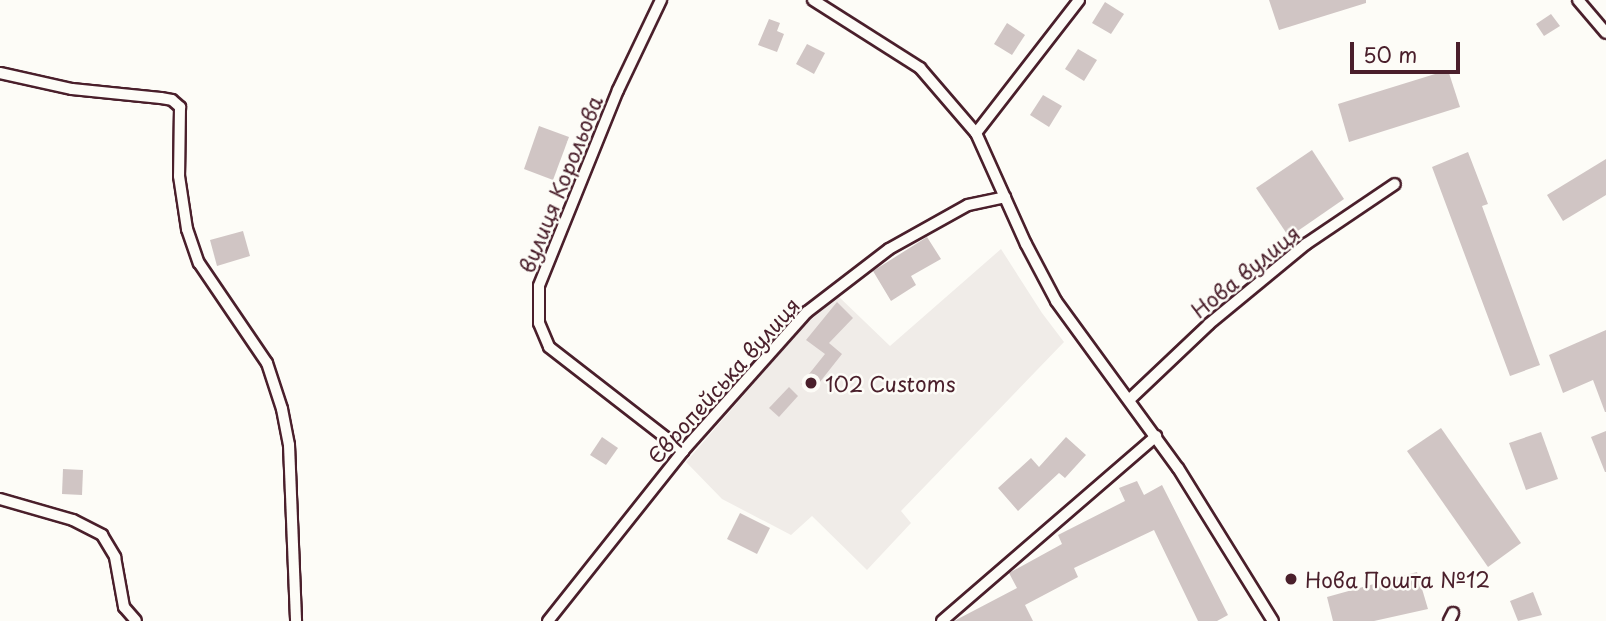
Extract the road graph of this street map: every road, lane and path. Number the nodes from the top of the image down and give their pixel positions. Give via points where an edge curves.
1 (660, 0) edge
2 (813, 0) edge
3 (1079, 0) edge
4 (1578, 0) edge
5 (1596, 0) edge
6 (1588, 11) junction
7 (1606, 33) edge
8 (0, 73) edge
9 (976, 133) junction
10 (1395, 184) dead end
11 (1004, 197) junction
12 (1129, 400) junction
13 (1156, 436) junction
14 (683, 451) junction
15 (0, 499) edge
16 (136, 621) edge
17 (296, 621) edge
18 (548, 621) edge
19 (942, 621) edge
20 (1273, 621) edge

1 - 14 street, вулиця Корольова via 618,90 539,286 539,323 550,347
2 - 9 street via 920,68
3 - 9 street
4 - 6 street
5 - 6 street
6 - 7 street
8 - 17 street via 72,89 161,97 180,107 179,176 187,229 200,263 267,363 282,409 289,445
9 - 11 street
10 - 12 street, Нова вулиця via 1295,253 1209,324
11 - 12 street via 1056,301
11 - 14 street, Європейська вулиця via 968,205 889,249 807,312
12 - 13 street
13 - 19 street
13 - 20 street
14 - 18 street, Європейська вулиця
15 - 16 street via 73,520 102,535 115,557 124,607

